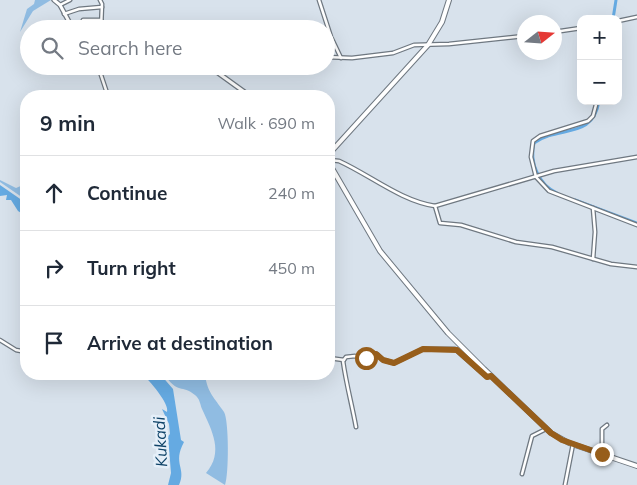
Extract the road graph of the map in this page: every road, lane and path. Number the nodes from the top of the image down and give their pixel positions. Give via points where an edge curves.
1 (54, 0) edge
2 (70, 0) edge
3 (100, 0) edge
4 (319, 0) edge
5 (449, 0) edge
6 (60, 5) junction
7 (102, 7) junction
8 (64, 14) junction
9 (637, 17) edge
10 (68, 20) edge
11 (101, 20) edge
12 (325, 20) edge
13 (622, 20) edge
14 (577, 29) edge
15 (562, 31) edge
16 (517, 37) edge
17 (335, 45) edge
18 (428, 45) junction
19 (335, 58) edge
20 (341, 58) junction
21 (101, 75) edge
22 (221, 75) edge
23 (106, 90) edge
24 (242, 90) edge
25 (596, 105) edge
26 (335, 147) edge
27 (637, 157) edge
28 (335, 162) edge
29 (335, 172) edge
30 (538, 176) junction
31 (435, 206) junction
32 (593, 208) junction
33 (637, 225) edge
34 (593, 259) junction
35 (637, 267) edge
36 (0, 340) edge
37 (20, 351) edge
38 (335, 359) edge
39 (344, 360) junction
40 (491, 376) junction
41 (607, 425) dead end
42 (356, 427) dead end
43 (546, 429) junction
44 (573, 444) junction
45 (602, 454) junction
46 (637, 466) edge
47 (522, 474) dead end
48 (565, 485) edge

1 - 6 street
2 - 6 street
3 - 7 street
4 - 12 street
5 - 18 main road via 442,22
6 - 8 street
7 - 8 street
7 - 11 street
8 - 10 street
9 - 13 street
14 - 15 street
16 - 18 street
17 - 20 street
18 - 20 street
18 - 26 main road
19 - 20 street
21 - 23 street
22 - 24 street
25 - 30 street via 588,121 533,141 532,157
27 - 30 street
28 - 31 street
29 - 40 main road via 380,251 448,333
30 - 31 street
30 - 32 street via 554,194
31 - 34 street via 440,223 461,225 516,242 552,247
32 - 33 street
32 - 34 street
34 - 35 street
36 - 37 street
38 - 39 street
39 - 40 street via 355,356 364,359 372,353 394,363 423,349 455,349 487,377
39 - 42 street via 346,387
40 - 43 main road
41 - 45 street via 602,429
43 - 44 main road
43 - 47 street via 532,436
44 - 45 main road
44 - 48 street
45 - 46 main road

